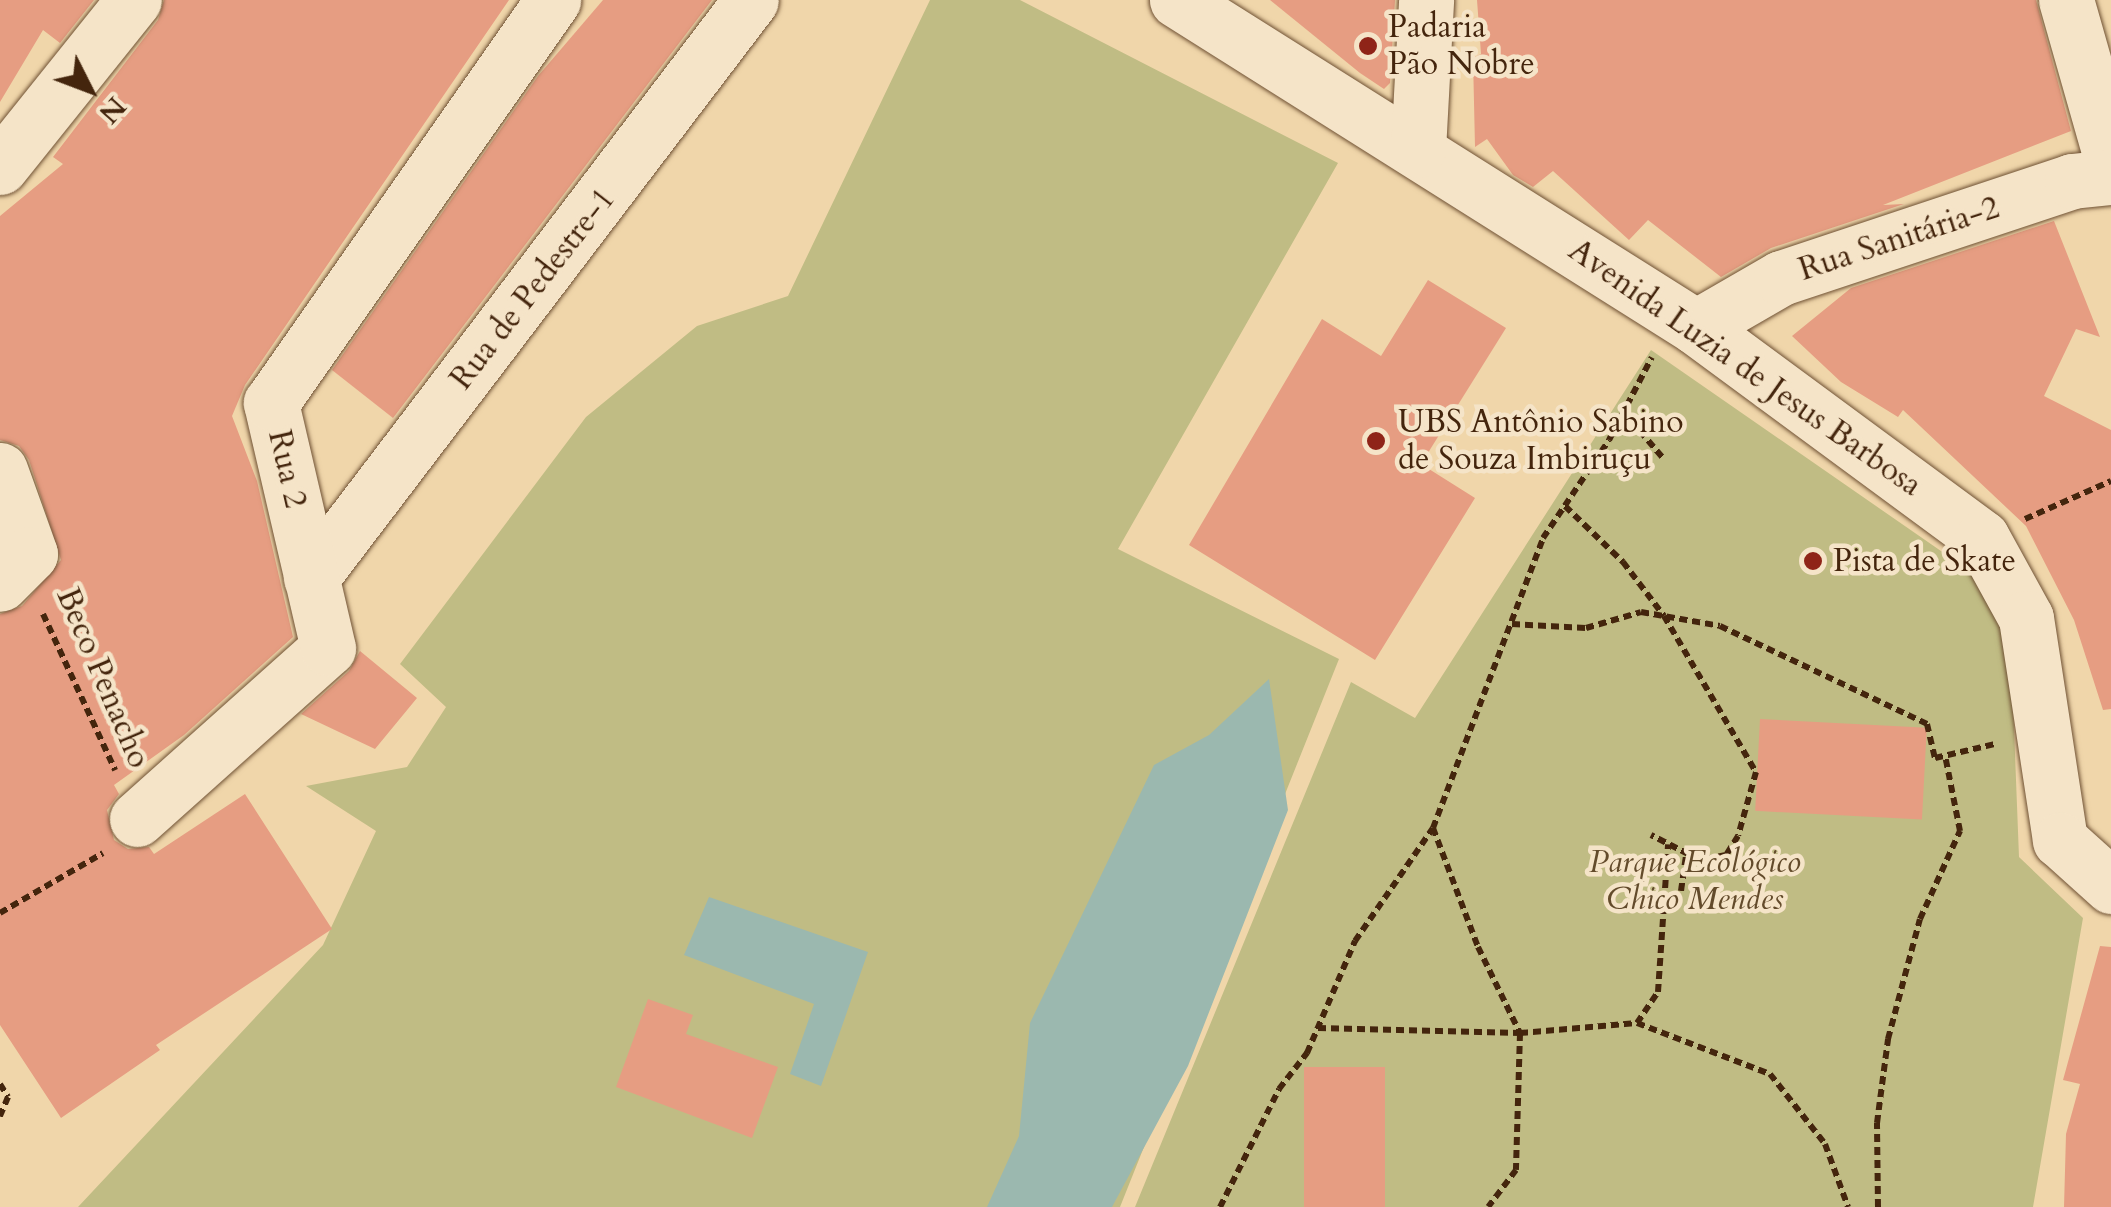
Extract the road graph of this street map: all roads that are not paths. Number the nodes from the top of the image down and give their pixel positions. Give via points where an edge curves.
1 (134, 0) edge
2 (553, 0) edge
3 (751, 0) edge
4 (1177, 0) edge
5 (1426, 0) edge
6 (2066, 0) edge
7 (1418, 150) junction
8 (2111, 158) edge
9 (0, 167) edge
10 (2111, 177) edge
11 (1688, 322) junction
12 (0, 470) edge
13 (15, 569) edge
14 (312, 578) junction
15 (137, 819) road end
16 (2111, 886) edge

1 - 9 street
2 - 14 street, Rua 2 via 272,403
3 - 14 street, Rua de Pedestre-1
4 - 7 street, Avenida Luzia de Jesus Barbosa
5 - 7 street
6 - 8 street
7 - 11 street, Avenida Luzia de Jesus Barbosa
10 - 11 street, Rua Sanitária-2 via 2072,181 1781,278
11 - 16 street, Avenida Luzia de Jesus Barbosa via 1982,538 2026,618 2060,840
12 - 13 street
14 - 15 street, Rua 2 via 328,648

